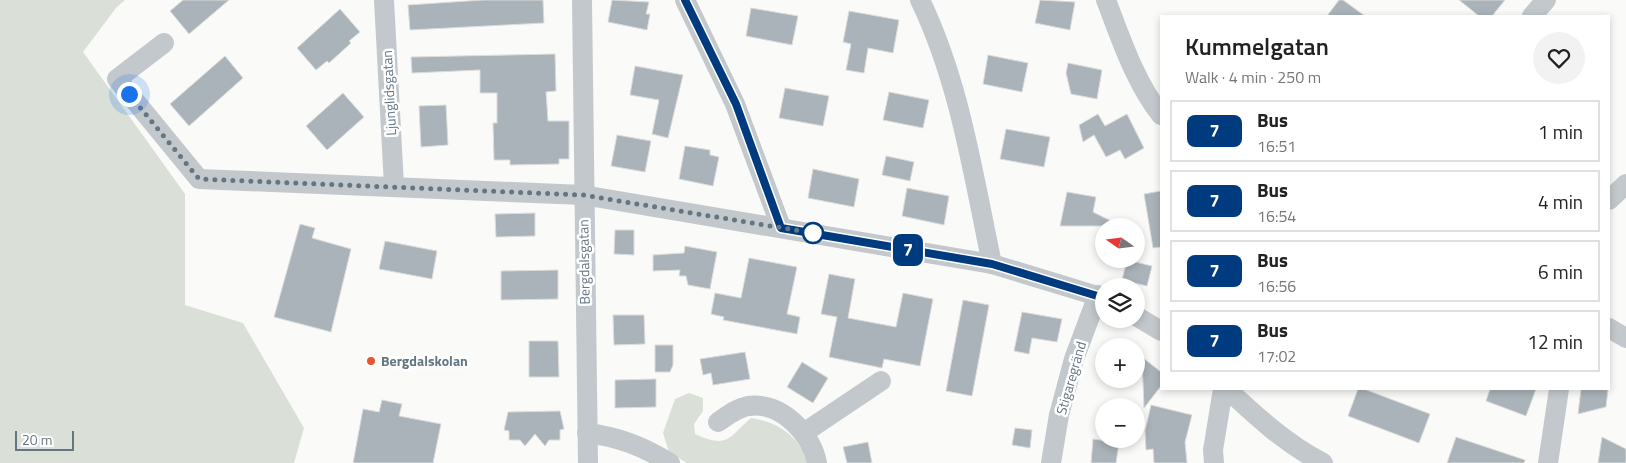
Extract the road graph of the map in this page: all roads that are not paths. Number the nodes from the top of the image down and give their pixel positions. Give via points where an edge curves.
1 (384, 0) edge
2 (582, 0) edge
3 (685, 0) edge
4 (920, 0) edge
5 (1106, 0) edge
6 (1546, 0) edge
7 (1533, 15) edge
8 (164, 43) dead end
9 (1160, 114) edge
10 (1626, 184) edge
11 (394, 186) junction
12 (583, 195) junction
13 (1610, 199) edge
14 (781, 228) junction
15 (992, 264) junction
16 (1095, 294) edge
17 (1095, 310) edge
18 (1145, 321) edge
19 (1610, 329) edge
20 (1160, 330) edge
21 (1626, 338) edge
22 (881, 380) dead end
23 (1223, 390) edge
24 (1228, 390) edge
25 (1559, 390) edge
26 (718, 422) dead end
27 (587, 432) junction
28 (805, 432) junction
29 (588, 463) edge
30 (670, 463) edge
31 (818, 463) edge
32 (1051, 463) edge
33 (1214, 463) edge
34 (1323, 463) edge
35 (1548, 463) edge

1 - 11 street, Ljunglidsgatan
2 - 12 street, Bergdalsgatan
3 - 14 street via 736,104
4 - 15 street via 936,34 958,101
5 - 9 street via 1126,54
6 - 7 street
8 - 11 street via 117,79 199,179
10 - 13 street
11 - 12 street
12 - 14 street
12 - 27 street, Bergdalsgatan
14 - 15 street
15 - 16 street
17 - 32 street, Stigaregränd via 1074,359 1059,415
18 - 20 street
19 - 21 street
22 - 28 street
23 - 33 street via 1213,450
24 - 34 street via 1267,426
25 - 35 street
26 - 28 street via 750,406 786,416
27 - 29 street, Bergdalsgatan
27 - 30 street via 616,437
28 - 31 street

